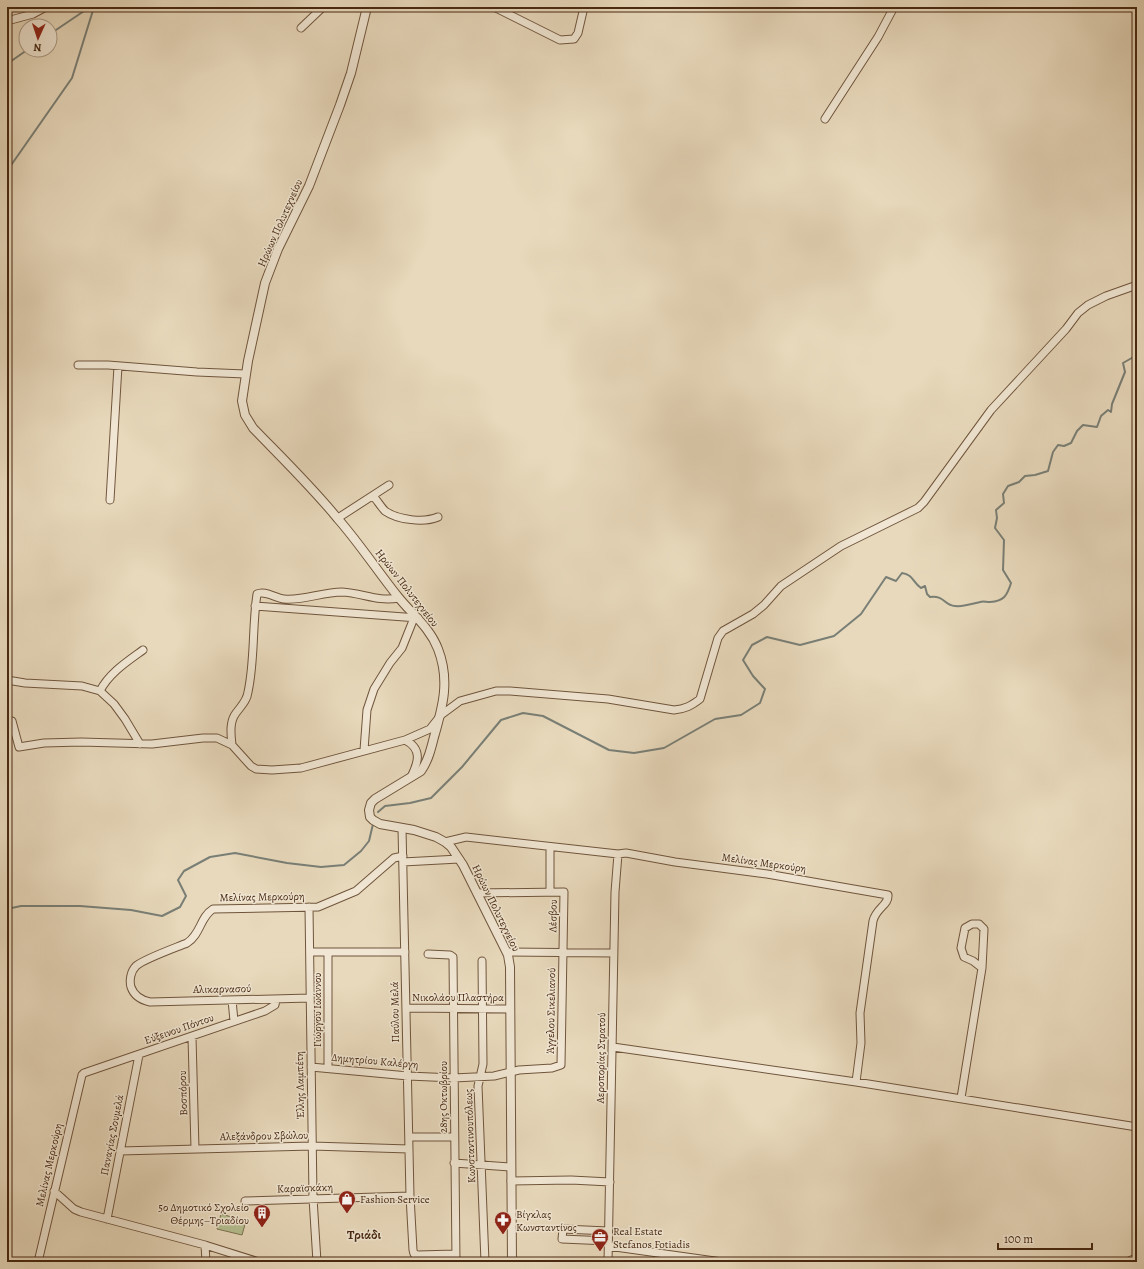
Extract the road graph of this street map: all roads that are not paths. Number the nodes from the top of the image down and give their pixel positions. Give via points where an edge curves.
1 (46, 7) edge
2 (323, 7) edge
3 (367, 7) edge
4 (494, 7) edge
5 (584, 7) edge
6 (894, 7) edge
7 (7, 22) edge
8 (301, 28) dead end
9 (825, 119) dead end
10 (1137, 285) edge
11 (78, 365) dead end
12 (118, 366) junction
13 (246, 374) junction
14 (389, 485) dead end
15 (373, 496) junction
16 (110, 500) dead end
17 (438, 517) dead end
18 (338, 518) junction
19 (399, 598) junction
20 (255, 606) junction
21 (415, 616) junction
22 (144, 650) dead end
23 (7, 680) edge
24 (100, 691) junction
25 (441, 715) junction
26 (12, 721) dead end
27 (405, 740) junction
28 (140, 744) junction
29 (232, 746) junction
30 (364, 750) junction
31 (411, 777) junction
32 (402, 828) junction
33 (445, 842) junction
34 (550, 847) junction
35 (618, 854) junction
36 (403, 859) junction
37 (459, 859) junction
38 (550, 892) junction
39 (477, 893) junction
40 (309, 907) junction
41 (310, 952) junction
42 (328, 952) junction
43 (405, 952) junction
44 (508, 952) junction
45 (564, 953) junction
46 (614, 953) junction
47 (428, 954) dead end
48 (482, 961) dead end
49 (982, 968) junction
50 (136, 995) joint
51 (310, 998) junction
52 (276, 999) junction
53 (232, 1000) junction
54 (406, 1008) junction
55 (453, 1008) junction
56 (482, 1008) junction
57 (510, 1008) junction
58 (234, 1021) junction
59 (192, 1037) junction
60 (613, 1047) junction
61 (139, 1055) junction
62 (311, 1067) junction
63 (328, 1068) junction
64 (557, 1068) joint
65 (511, 1072) junction
66 (84, 1073) joint
67 (408, 1076) junction
68 (480, 1077) junction
69 (454, 1078) junction
70 (856, 1082) junction
71 (961, 1098) junction
72 (1137, 1127) edge
73 (454, 1137) junction
74 (409, 1138) junction
75 (312, 1146) junction
76 (195, 1149) junction
77 (409, 1149) junction
78 (120, 1151) junction
79 (454, 1164) junction
80 (482, 1165) junction
81 (511, 1167) junction
82 (511, 1181) junction
83 (610, 1182) junction
84 (54, 1191) junction
85 (410, 1196) junction
86 (313, 1198) junction
87 (244, 1201) dead end
88 (107, 1219) junction
89 (608, 1231) junction
90 (608, 1244) junction
91 (205, 1245) junction
92 (456, 1258) edge
93 (1137, 1258) edge
94 (41, 1261) edge
95 (206, 1262) edge
96 (259, 1262) edge
97 (317, 1262) edge
98 (485, 1262) edge
99 (512, 1262) edge
100 (608, 1262) edge
101 (722, 1262) edge
102 (1128, 1262) edge

1 - 7 street
2 - 8 street
3 - 13 street, Ηρώων Πολυτεχνείου via 351,73 342,98 309,186 278,249 265,283
4 - 5 street via 565,41 574,39 578,33
6 - 9 street via 878,37
10 - 25 street via 1106,296 1078,313 991,410 918,508 841,546 782,586 753,614 723,632 718,638 700,699 692,705 674,710 608,699 496,691 460,701
11 - 12 street
12 - 13 street
12 - 16 street
13 - 18 street, Ηρώων Πολυτεχνείου via 242,401 246,419
14 - 15 street
15 - 17 street via 385,511 407,519 430,520
15 - 18 street
18 - 19 street, Ηρώων Πολυτεχνείου
19 - 20 street via 376,599 342,592 284,599 261,593 257,594
19 - 21 street, Ηρώων Πολυτεχνείου
20 - 21 street
20 - 29 street via 253,666 248,694 233,720
21 - 25 street, Ηρώων Πολυτεχνείου via 438,648 443,667 445,685
21 - 30 street via 402,648 374,689 367,710
22 - 24 street via 110,677
23 - 24 street via 82,686
24 - 28 street via 114,704
25 - 27 street via 430,729
25 - 31 street, Ηρώων Πολυτεχνείου via 425,764 421,771
26 - 28 street via 19,747 70,742
27 - 30 street
27 - 31 street via 417,750 417,764
28 - 29 street via 217,738
29 - 30 street via 251,766 256,769 272,770 302,768
31 - 32 street, Ηρώων Πολυτεχνείου via 378,797 369,808 373,820
32 - 33 street, Ηρώων Πολυτεχνείου via 431,835
32 - 36 street, Παύλου Μελά
33 - 34 street, Μελίνας Μερκούρη via 466,836
33 - 37 street, Ηρώων Πολυτεχνείου
34 - 35 street, Μελίνας Μερκούρη
34 - 38 street, Λέσβου
35 - 46 street, Αεροπορίας Στρατού
35 - 70 street, Μελίνας Μερκούρη via 626,853 767,874 888,895 888,900 876,912 873,921 860,1013
36 - 37 street, Μελίνας Μερκούρη
36 - 40 street, Μελίνας Μερκούρη via 394,858 356,891 322,906
36 - 43 street, Παύλου Μελά
37 - 39 street, Ηρώων Πολυτεχνείου
38 - 39 street
38 - 45 street, Λέσβου via 564,892
39 - 44 street, Ηρώων Πολυτεχνείου
40 - 41 street, Έλλης Λαμπέτη
40 - 50 street, Μελίνας Μερκούρη via 214,908 205,916 190,941 136,966 130,982
41 - 42 street
41 - 51 street, Έλλης Λαμπέτη
42 - 43 street
42 - 63 street, Γιώργου Ιωάννου
43 - 54 street, Παύλου Μελά
44 - 45 street
44 - 57 street, Ηρώων Πολυτεχνείου
45 - 46 street
45 - 64 street, Άγγελου Σικελιανού via 562,1064
46 - 60 street, Αεροπορίας Στρατού
47 - 55 street, 28ης Οκτωβρίου via 452,956
48 - 56 street, Κωνσταντινουπόλεως
49 - 49 street via 984,929 979,924 970,924 963,930 962,952 964,957
49 - 71 street
50 - 53 street, Αλικαρνασού via 150,1002
51 - 52 street, Αλικαρνασού
51 - 62 street, Έλλης Λαμπέτη
52 - 53 street, Αλικαρνασού
52 - 58 street, Εύξεινου Πόντου via 276,1004 270,1009
53 - 58 street
54 - 55 street, Νικολάου Πλαστήρα
54 - 67 street, Παύλου Μελά
55 - 56 street, Νικολάου Πλαστήρα
55 - 69 street, 28ης Οκτωβρίου
56 - 57 street, Νικολάου Πλαστήρα
56 - 68 street, Κωνσταντινουπόλεως
57 - 65 street, Ηρώων Πολυτεχνείου
58 - 59 street, Εύξεινου Πόντου
59 - 61 street, Εύξεινου Πόντου
59 - 76 street, Βοσπόρου
60 - 70 street
60 - 83 street, Αεροπορίας Στρατού
61 - 66 street, Εύξεινου Πόντου
61 - 78 street, Παναγίας Σουμελά
62 - 63 street, Δημητρίου Καλέργη
62 - 75 street, Έλλης Λαμπέτη
63 - 67 street, Δημητρίου Καλέργη
64 - 65 street, Δημητρίου Καλέργη
65 - 68 street, Δημητρίου Καλέργη
65 - 81 street, Ηρώων Πολυτεχνείου
66 - 84 street, Μελίνας Μερκούρη via 80,1079
67 - 69 street, Δημητρίου Καλέργη
67 - 74 street, Παύλου Μελά
68 - 69 street, Δημητρίου Καλέργη
68 - 80 street, Κωνσταντινουπόλεως via 478,1086
69 - 73 street, 28ης Οκτωβρίου
70 - 71 street
71 - 72 street
73 - 74 street
73 - 79 street, 28ης Οκτωβρίου
74 - 77 street, Παύλου Μελά
75 - 76 street, Αλεξάνδρου Σβώλου
75 - 77 street, Αλεξάνδρου Σβώλου
75 - 86 street, Έλλης Λαμπέτη
76 - 78 street, Αλεξάνδρου Σβώλου
77 - 85 street, Παύλου Μελά
78 - 88 street, Παναγίας Σουμελά
79 - 80 street
79 - 92 street, 28ης Οκτωβρίου
80 - 81 street
80 - 98 street, Κωνσταντινουπόλεως
81 - 82 street, Ηρώων Πολυτεχνείου
82 - 83 street
82 - 99 street, Ηρώων Πολυτεχνείου
83 - 89 street, Αεροπορίας Στρατού
84 - 88 street via 74,1209
84 - 94 street, Μελίνας Μερκούρη
85 - 86 street, Καραϊσκάκη
85 - 92 street via 414,1254
86 - 87 street, Καραϊσκάκη
86 - 97 street, Έλλης Λαμπέτη
88 - 91 street
89 - 90 street, Αεροπορίας Στρατού
89 - 90 street via 563,1229 562,1239
90 - 100 street, Αεροπορίας Στρατού
90 - 101 street
91 - 95 street
91 - 96 street
93 - 102 street

